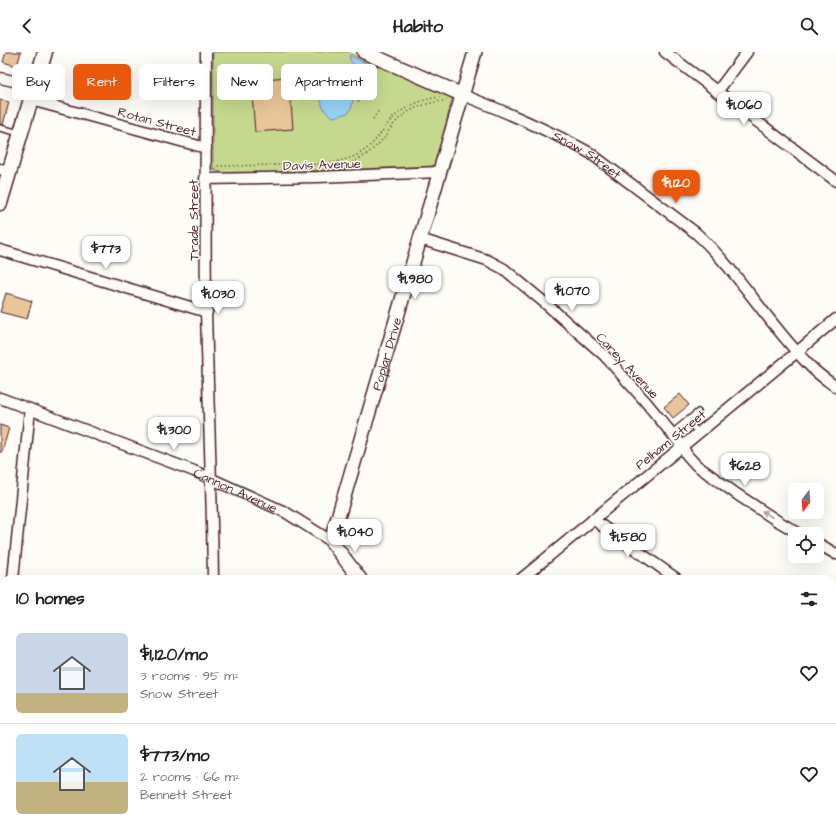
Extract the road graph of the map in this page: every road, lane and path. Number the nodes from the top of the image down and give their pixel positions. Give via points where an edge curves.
1 (45, 52) edge
2 (206, 52) edge
3 (364, 52) edge
4 (475, 52) edge
5 (665, 52) edge
6 (747, 52) edge
7 (42, 64) edge
8 (0, 78) edge
9 (12, 81) edge
10 (717, 92) junction
11 (458, 97) junction
12 (31, 100) joint
13 (450, 100) dead end
14 (379, 110) dead end
15 (373, 119) dead end
16 (387, 126) junction
17 (0, 128) edge
18 (390, 128) junction
19 (21, 134) junction
20 (381, 134) junction
21 (384, 137) junction
22 (374, 142) junction
23 (378, 144) junction
24 (206, 148) junction
25 (343, 161) junction
26 (302, 164) junction
27 (319, 164) junction
28 (273, 165) junction
29 (344, 165) junction
30 (246, 166) junction
31 (339, 166) dead end
32 (303, 168) dead end
33 (319, 168) dead end
34 (273, 169) dead end
35 (5, 170) edge
36 (219, 170) dead end
37 (246, 170) dead end
38 (440, 172) junction
39 (205, 179) junction
40 (836, 181) edge
41 (0, 203) edge
42 (420, 239) junction
43 (0, 250) edge
44 (206, 312) junction
45 (836, 318) edge
46 (797, 352) junction
47 (836, 387) edge
48 (0, 398) edge
49 (30, 409) junction
50 (698, 412) dead end
51 (687, 421) junction
52 (672, 433) junction
53 (699, 433) junction
54 (682, 446) junction
55 (212, 478) junction
56 (593, 519) junction
57 (788, 527) edge
58 (331, 541) junction
59 (824, 547) edge
60 (836, 554) edge
61 (13, 575) edge
62 (213, 575) edge
63 (357, 575) edge
64 (526, 575) edge
65 (671, 575) edge

1 - 7 main road
2 - 24 street, Trade Street
3 - 11 street, Snow Street
4 - 11 street, Poplar Drive
5 - 10 street
6 - 10 street
8 - 9 street
10 - 40 street
11 - 16 path via 433,98 417,102 400,112
11 - 38 street, Poplar Drive
11 - 46 street, Snow Street via 503,111 572,142 608,165 710,246
12 - 19 main road
12 - 24 street, Rotan Street
13 - 18 path via 418,107
14 - 15 path
16 - 18 path
16 - 20 path
17 - 19 lane
18 - 21 path
19 - 35 main road
20 - 21 path
20 - 22 path
21 - 23 path
22 - 23 path
22 - 25 path via 359,154
23 - 29 path via 359,159
24 - 39 street, Trade Street
25 - 27 path
25 - 29 path
26 - 27 path
26 - 28 path
26 - 32 path
27 - 33 path
28 - 30 path
28 - 34 path
29 - 31 path
30 - 36 path via 218,166 216,169
30 - 37 path
35 - 41 main road
38 - 39 street, Davis Avenue
38 - 42 street, Poplar Drive
39 - 44 street, Trade Street
42 - 52 street, Carey Avenue via 487,260 504,269 604,355
42 - 58 street, Poplar Drive
43 - 44 street
44 - 55 street, Trade Street
45 - 46 street, Pelham Street
46 - 47 street, Snow Street
46 - 53 street, Pelham Street
48 - 49 street, Cannon Avenue
49 - 55 street, Cannon Avenue
49 - 61 street
50 - 51 lane
51 - 52 lane
51 - 53 lane
52 - 54 street, Carey Avenue
53 - 54 street, Pelham Street
54 - 56 street, Pelham Street
57 -> 54 street, Carey Avenue via 712,477 691,460
55 - 58 street, Cannon Avenue via 285,512
55 - 62 street, Trade Street
56 - 64 street, Pelham Street
56 - 65 street
58 - 63 street, Cannon Avenue
59 - 60 street

